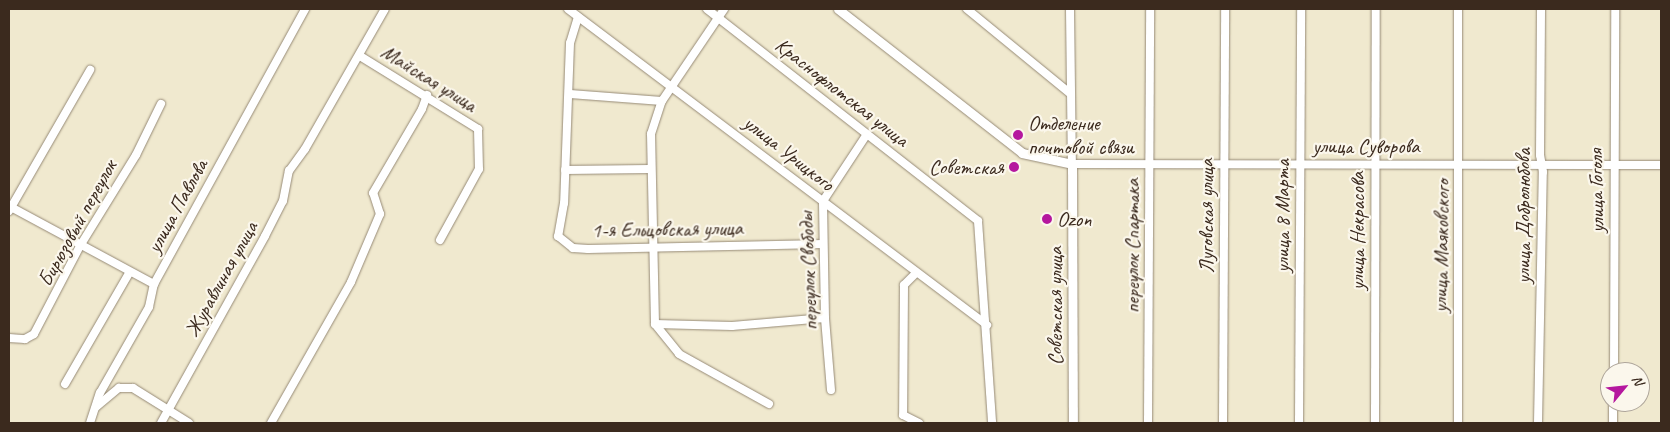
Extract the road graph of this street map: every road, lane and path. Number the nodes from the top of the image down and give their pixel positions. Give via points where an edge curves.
1 (306, 9) edge
2 (385, 9) edge
3 (568, 9) edge
4 (707, 9) edge
5 (724, 9) edge
6 (838, 9) edge
7 (967, 9) edge
8 (1070, 9) edge
9 (1150, 9) edge
10 (1225, 9) edge
11 (1301, 9) edge
12 (1376, 9) edge
13 (1458, 9) edge
14 (1541, 9) edge
15 (1615, 9) edge
16 (578, 16) junction
17 (718, 17) junction
18 (360, 56) junction
19 (90, 70) dead end
20 (672, 85) junction
21 (570, 94) junction
22 (1071, 94) junction
23 (427, 95) junction
24 (662, 102) junction
25 (161, 104) dead end
26 (867, 134) junction
27 (1072, 164) junction
28 (1150, 164) junction
29 (1224, 164) junction
30 (1299, 164) junction
31 (1374, 164) junction
32 (1460, 164) junction
33 (1542, 164) junction
34 (1614, 165) junction
35 (1661, 166) edge
36 (650, 169) junction
37 (565, 170) junction
38 (823, 201) junction
39 (9, 208) edge
40 (440, 240) dead end
41 (823, 244) junction
42 (655, 245) junction
43 (80, 246) junction
44 (129, 273) junction
45 (916, 273) junction
46 (154, 284) junction
47 (825, 318) junction
48 (656, 324) junction
49 (988, 326) junction
50 (9, 338) edge
51 (1614, 362) edge
52 (65, 384) dead end
53 (831, 390) dead end
54 (769, 404) dead end
55 (95, 408) junction
56 (168, 411) junction
57 (88, 423) edge
58 (161, 423) edge
59 (189, 423) edge
60 (271, 423) edge
61 (919, 423) edge
62 (992, 423) edge
63 (1073, 423) edge
64 (1148, 423) edge
65 (1223, 423) edge
66 (1299, 423) edge
67 (1376, 423) edge
68 (1458, 423) edge
69 (1538, 423) edge

1 - 46 street, улица Павлова
2 - 18 street, Журавлиная улица
3 - 16 street, улица Урицкого
4 - 17 street, Краснофлотская улица
5 - 17 street
6 - 27 street via 1022,153
7 - 22 street
8 - 22 street, Советская улица
9 - 28 street, переулок Спартака
10 - 29 street, Луговская улица
11 - 30 street, улица 8 Марта
12 - 31 street, улица Некрасова
13 - 32 street, улица Маяковского
14 - 33 street, улица Добролюбова
15 - 34 street, улица Гоголя
16 - 20 street, улица Урицкого
16 - 21 street, 1-я Ельцовская улица via 570,43
17 - 20 street
17 - 26 street, Краснофлотская улица
18 - 23 street, Майская улица
18 - 56 street, Журавлиная улица via 289,171 283,201 266,236
19 - 39 street
20 - 24 street
20 - 38 street, улица Урицкого
21 - 24 street
21 - 37 street, 1-я Ельцовская улица
22 - 27 street, Советская улица
23 - 40 street, Майская улица via 478,129 480,169
23 - 60 street via 373,193 380,214 351,282
24 - 36 street via 651,134
25 - 43 street, Бирюзовый переулок via 136,155
26 - 38 street, переулок Свободы
26 - 49 street, Краснофлотская улица via 978,221
27 - 28 street, улица Суворова
27 - 63 street, Советская улица
28 - 29 street, улица Суворова
28 - 64 street, переулок Спартака
29 - 30 street, улица Суворова
29 - 65 street, Луговская улица
30 - 31 street, улица Суворова
30 - 66 street, улица 8 Марта
31 - 32 street, улица Суворова
31 - 67 street, улица Некрасова
32 - 33 street, улица Суворова
32 - 68 street, улица Маяковского
33 - 34 street, улица Суворова
33 - 69 street, улица Добролюбова
34 - 35 street, улица Суворова
34 - 51 street, улица Гоголя
36 - 37 street
36 - 42 street
37 - 42 street, 1-я Ельцовская улица via 558,236 573,248
38 - 41 street, переулок Свободы
38 - 45 street, улица Урицкого
39 - 43 street
41 - 42 street, 1-я Ельцовская улица
41 - 47 street, переулок Свободы
42 - 48 street
43 - 44 street
43 - 50 street, Бирюзовый переулок via 34,334 25,339
44 - 46 street
44 - 52 street
45 - 49 street, улица Урицкого
45 - 61 street via 904,285 903,415
46 - 55 street, улица Павлова via 149,308 117,361
47 - 48 street via 732,326
47 - 53 street, переулок Свободы
48 - 54 street via 679,354
49 - 62 street
55 - 56 street via 119,388 126,387 133,388
55 - 57 street, улица Павлова
56 - 58 street, Журавлиная улица
56 - 59 street

